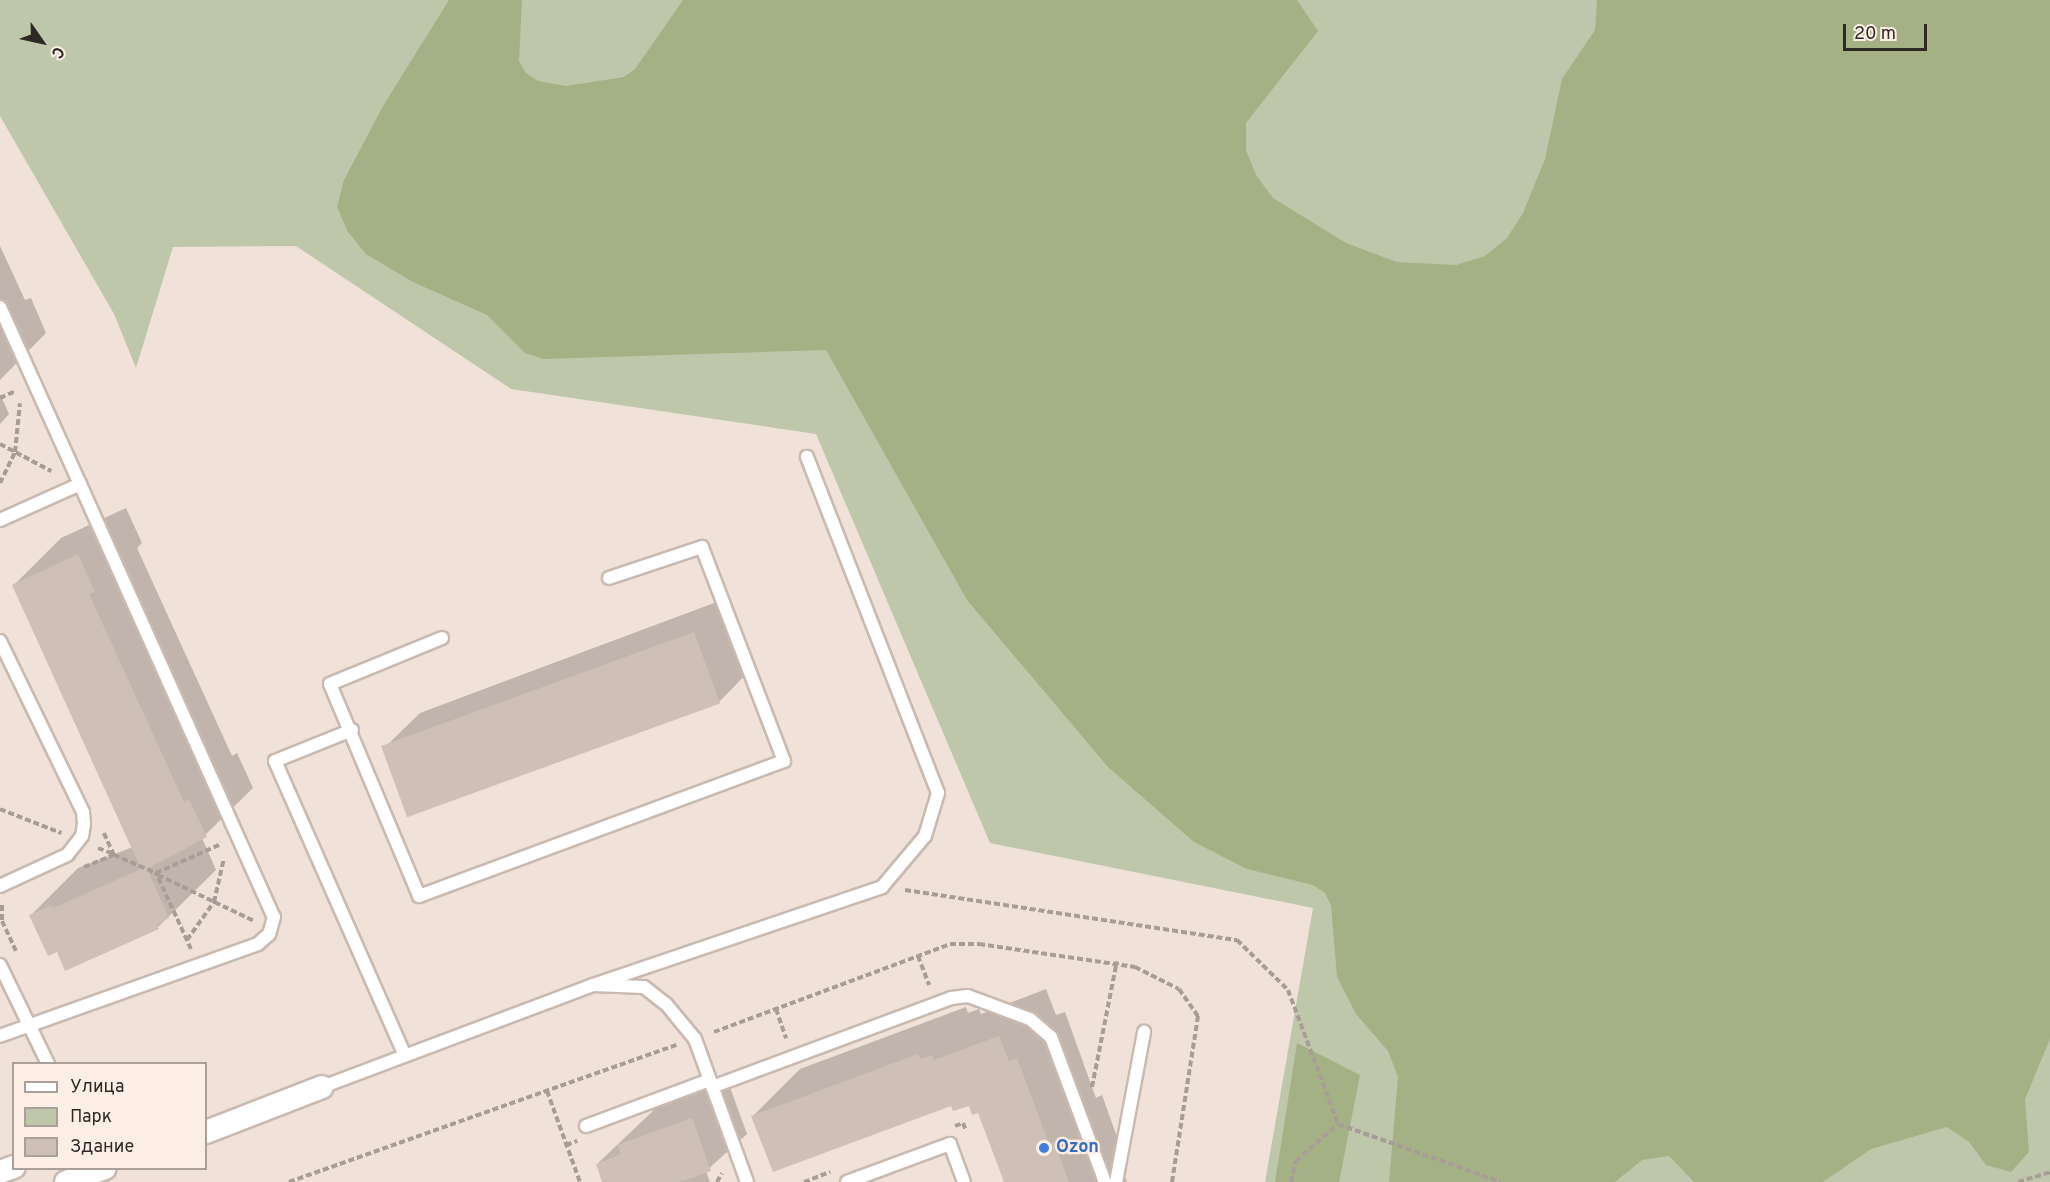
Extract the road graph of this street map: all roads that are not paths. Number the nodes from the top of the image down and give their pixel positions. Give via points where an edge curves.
1 (0, 307) edge
2 (807, 457) dead end
3 (80, 484) junction
4 (0, 520) edge
5 (609, 578) dead end
6 (442, 638) dead end
7 (0, 641) edge
8 (352, 730) junction
9 (0, 886) edge
10 (0, 964) edge
11 (593, 985) junction
12 (30, 1026) junction
13 (1144, 1032) dead end
14 (0, 1036) edge
15 (405, 1056) junction
16 (47, 1062) edge
17 (711, 1084) junction
18 (322, 1087) joint
19 (586, 1126) dead end
20 (207, 1132) edge
21 (99, 1170) edge
22 (66, 1182) edge
23 (747, 1182) edge
24 (847, 1182) edge
25 (964, 1182) edge
26 (1105, 1182) edge
27 (1116, 1182) edge

1 - 3 lane
2 - 11 lane via 938,793 925,836 882,887
3 - 4 lane
3 - 12 lane via 272,908 271,929 258,944
5 - 8 lane via 702,547 784,761 419,896
6 - 8 lane via 330,684
7 - 9 lane via 82,812 84,824 82,836 67,855
8 - 15 lane via 275,761
10 - 12 lane
11 - 15 lane
11 - 17 lane via 644,987 666,1004 694,1039
12 - 14 lane
12 - 16 lane
13 - 27 lane
15 - 18 lane
17 - 19 lane
17 - 23 lane
17 - 26 lane via 951,998 968,996 1030,1019 1051,1036
18 - 20 street
21 - 22 street
24 - 25 lane via 950,1144

